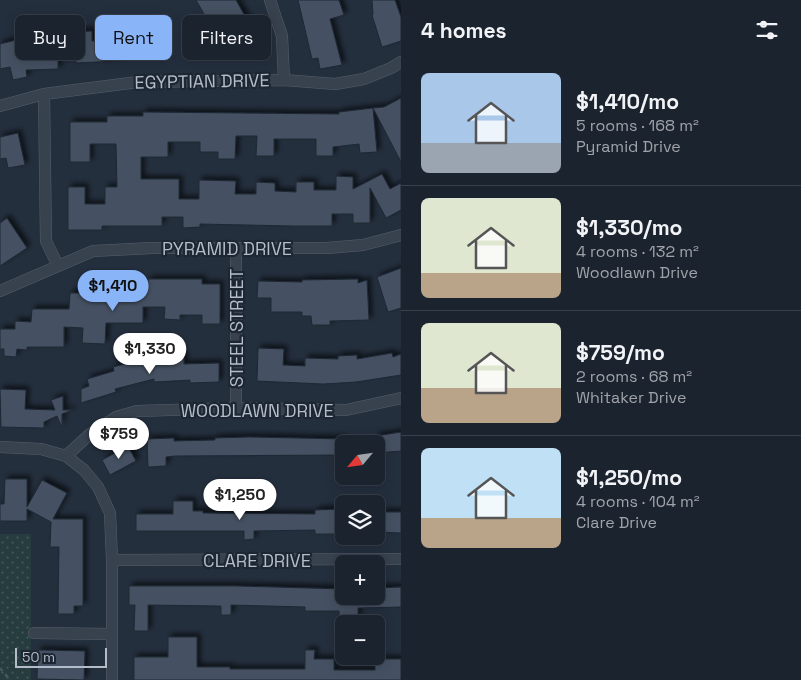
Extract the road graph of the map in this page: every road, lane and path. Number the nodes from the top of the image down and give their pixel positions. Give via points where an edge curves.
1 (270, 0) edge
2 (401, 62) edge
3 (284, 80) junction
4 (44, 94) junction
5 (0, 106) edge
6 (401, 234) edge
7 (236, 249) junction
8 (58, 266) junction
9 (0, 291) edge
10 (401, 398) edge
11 (236, 408) junction
12 (0, 447) edge
13 (66, 456) junction
14 (401, 559) edge
15 (112, 560) junction
16 (34, 633) dead end
17 (111, 634) junction
18 (0, 668) edge
19 (10, 680) edge
20 (112, 680) edge

1 - 3 street via 282,36
2 - 3 street, EGYPTIAN DRIVE via 364,79 335,84
3 - 4 street, EGYPTIAN DRIVE via 138,82
4 - 5 street, EGYPTIAN DRIVE
4 - 8 street via 46,240
6 - 7 street, PYRAMID DRIVE via 345,247
7 - 8 street, PYRAMID DRIVE via 93,251
7 - 11 street, STEEL STREET
8 - 9 street, PYRAMID DRIVE
10 - 11 street, WOODLAWN DRIVE via 346,410
11 - 13 street, WOODLAWN DRIVE via 137,411 116,417 90,434
12 - 13 street via 41,449
13 - 15 street via 98,487 110,513
14 - 15 street, CLARE DRIVE
15 - 17 street
16 - 17 street
17 - 20 street
18 - 19 path

